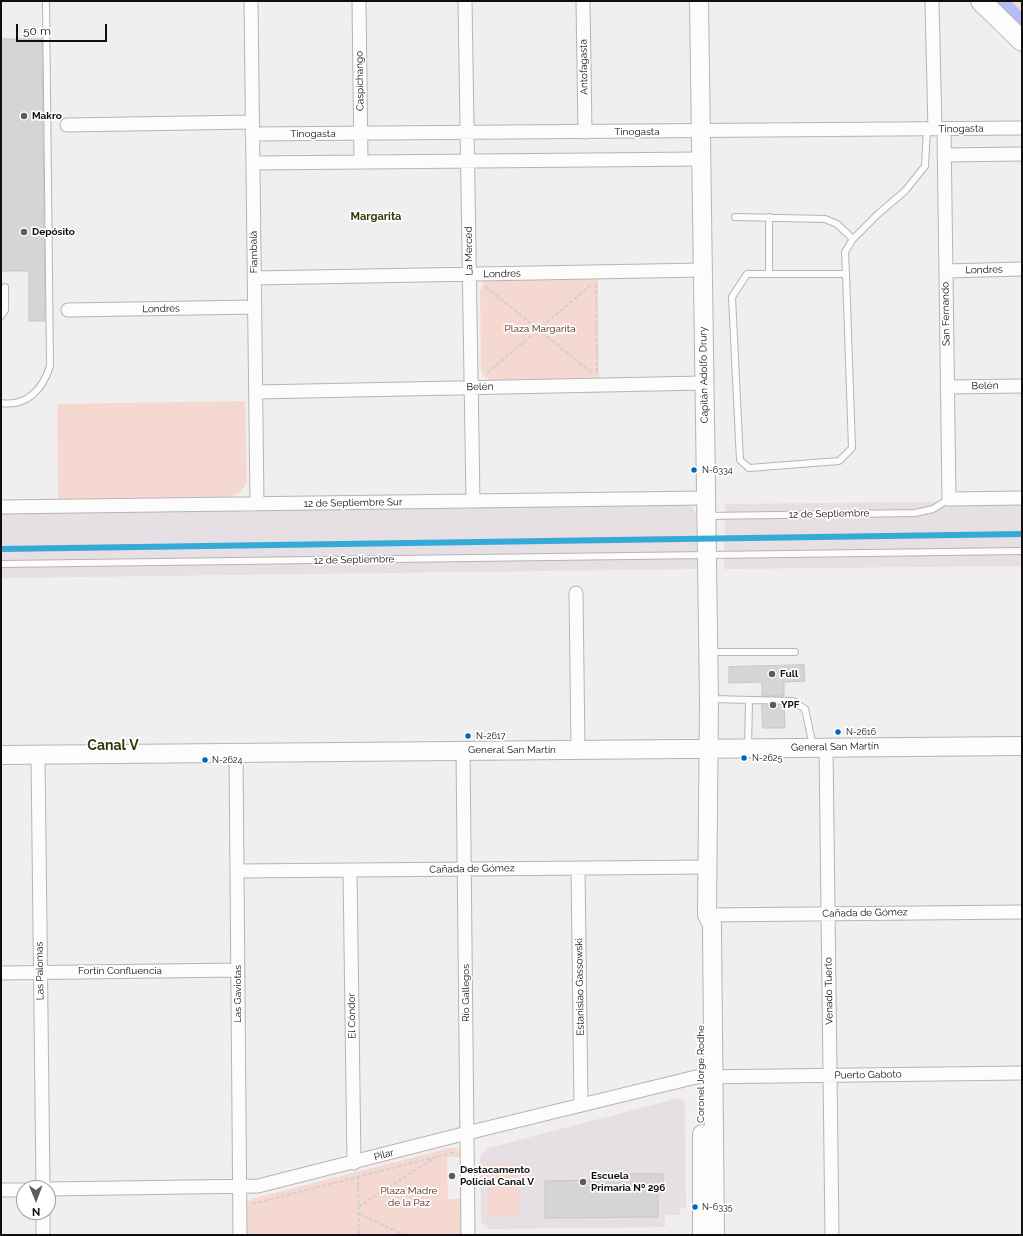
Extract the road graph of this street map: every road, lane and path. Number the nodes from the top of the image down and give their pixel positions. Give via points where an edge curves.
1 (46, 1) edge
2 (251, 1) edge
3 (359, 1) edge
4 (465, 1) edge
5 (583, 1) edge
6 (699, 1) edge
7 (932, 1) edge
8 (981, 1) edge
9 (1022, 42) edge
10 (67, 125) dead end
11 (252, 128) junction
12 (1022, 128) edge
13 (935, 129) junction
14 (585, 132) junction
15 (701, 132) junction
16 (361, 133) junction
17 (467, 133) junction
18 (1022, 154) edge
19 (944, 155) junction
20 (701, 159) junction
21 (468, 161) junction
22 (361, 162) junction
23 (253, 163) junction
24 (735, 216) dead end
25 (769, 217) junction
26 (853, 239) junction
27 (1022, 269) edge
28 (702, 270) junction
29 (946, 271) junction
30 (469, 274) junction
31 (769, 274) junction
32 (846, 274) junction
33 (254, 278) junction
34 (586, 283) dead end
35 (596, 283) junction
36 (5, 287) dead end
37 (483, 290) dead end
38 (255, 307) junction
39 (68, 310) dead end
40 (1, 316) edge
41 (538, 330) junction
42 (484, 370) dead end
43 (597, 374) junction
44 (587, 375) dead end
45 (704, 383) junction
46 (1022, 386) edge
47 (471, 387) junction
48 (947, 387) junction
49 (256, 392) junction
50 (1, 403) edge
51 (705, 498) junction
52 (1022, 498) edge
53 (949, 500) junction
54 (473, 501) junction
55 (257, 504) junction
56 (1, 508) edge
57 (706, 516) junction
58 (1022, 552) edge
59 (706, 555) junction
60 (1, 564) edge
61 (576, 593) dead end
62 (708, 652) junction
63 (795, 652) dead end
64 (709, 699) junction
65 (749, 701) junction
66 (1022, 746) edge
67 (708, 748) junction
68 (748, 748) junction
69 (820, 748) junction
70 (578, 750) junction
71 (463, 751) junction
72 (236, 753) junction
73 (1, 755) edge
74 (38, 755) junction
75 (707, 867) junction
76 (578, 868) junction
77 (464, 869) junction
78 (350, 870) junction
79 (237, 871) junction
80 (1022, 912) edge
81 (828, 914) junction
82 (707, 915) junction
83 (238, 970) junction
84 (1, 972) edge
85 (40, 972) junction
86 (1022, 1073) edge
87 (830, 1075) junction
88 (708, 1076) junction
89 (581, 1105) junction
90 (467, 1132) junction
91 (436, 1156) junction
92 (458, 1157) dead end
93 (354, 1163) junction
94 (358, 1176) junction
95 (42, 1180) edge
96 (240, 1188) junction
97 (1, 1190) edge
98 (16, 1190) edge
99 (56, 1190) edge
100 (358, 1207) junction
101 (249, 1208) dead end
102 (358, 1213) junction
103 (43, 1220) edge
104 (43, 1235) edge
105 (240, 1235) edge
106 (359, 1235) edge
107 (404, 1235) edge
108 (468, 1235) edge
109 (702, 1235) edge
110 (715, 1235) edge
111 (832, 1235) edge

1 - 50 lane via 50,366 43,385 33,395 21,402
2 - 11 street, Fiambalá
3 - 16 street, Caspichango
4 - 17 street, La Merced
5 - 14 street, Antofagasta
6 - 15 main road, Capitán Adolfo Drury
7 - 13 street, San Fernando
8 - 9 main road
10 - 11 street, Tinogasta
11 - 16 street, Tinogasta
11 - 23 street, Fiambalá
12 - 13 street, Tinogasta
13 - 15 street, Tinogasta
13 - 19 street, San Fernando
13 - 26 lane via 925,166 905,191
14 - 15 street, Tinogasta
14 - 17 street, Tinogasta
15 - 20 main road, Capitán Adolfo Drury
16 - 17 street, Tinogasta
16 - 22 street, Caspichango
17 - 21 street, La Merced
18 - 19 street
19 - 29 street, San Fernando
20 - 21 street
20 - 28 main road, Capitán Adolfo Drury
21 - 22 street
21 - 30 street, La Merced
22 - 23 street
23 - 33 street, Fiambalá
24 - 25 lane
25 - 26 lane via 825,219 837,224
25 - 31 lane
26 - 32 lane via 845,252
27 - 29 street, Londres
28 - 30 street, Londres
28 - 45 main road, Capitán Adolfo Drury
29 - 48 street, San Fernando
30 - 33 street, Londres
30 - 47 street, La Merced
31 - 32 lane
31 - 32 lane via 747,274 732,297 740,460 749,468 839,461 852,448
33 - 38 street, Fiambalá
34 - 35 path
35 - 41 path
35 - 43 path
36 - 40 lane via 4,310
37 - 41 path via 486,286
38 - 39 street, Londres
38 - 49 street, Fiambalá
41 - 42 path via 488,374
41 - 43 path
43 - 44 path
45 - 47 street, Belén
45 - 51 main road, Capitán Adolfo Drury
46 - 48 street, Belén
47 - 49 street, Belén
47 - 54 street, La Merced
48 - 53 street, San Fernando
49 - 55 street, Fiambalá
51 - 54 street, 12 de Septiembre Sur
51 - 57 main road, Capitán Adolfo Drury
52 - 53 street
53 - 57 lane, 12 de Septiembre via 933,509 915,513
54 - 55 street, 12 de Septiembre Sur
55 - 56 street, 12 de Septiembre Sur
57 - 59 main road, Capitán Adolfo Drury
58 - 59 lane, 12 de Septiembre
59 - 60 lane, 12 de Septiembre
59 - 62 main road, Capitán Adolfo Drury
61 - 70 street
62 - 63 lane
62 - 64 main road, Capitán Adolfo Drury
64 - 65 lane
64 - 67 main road, Capitán Adolfo Drury
65 - 68 lane
65 - 69 lane via 793,701 805,709
66 - 69 main road, General San Martín
67 - 68 main road, General San Martín
67 - 70 main road, General San Martín
67 - 75 main road, Coronel Jorge Rodhe
68 - 69 main road, General San Martín
69 - 81 street, Venado Tuerto
70 - 71 main road, General San Martín
71 - 72 main road, General San Martín
71 - 77 street, Río Gallegos
72 - 74 main road, General San Martín
72 - 79 street, Las Gaviotas
73 - 74 main road, General San Martín
74 - 85 street, Las Palomas
75 - 76 street, Cañada de Gómez
75 - 82 main road, Coronel Jorge Rodhe
76 - 77 street, Cañada de Gómez
76 - 89 street, Estanislao Gassowski
77 - 78 street, Cañada de Gómez
77 - 90 street, Río Gallegos
78 - 79 street, Cañada de Gómez
78 - 93 street, El Cóndor
79 - 83 street, Las Gaviotas
80 - 81 street, Cañada de Gómez
81 - 82 street, Cañada de Gómez
81 - 87 street, Venado Tuerto
82 - 88 main road, Coronel Jorge Rodhe via 712,924
83 - 85 street, Fortín Confluencia
83 - 96 street, Las Gaviotas
84 - 85 street, Fortín Confluencia
85 - 95 street, Las Palomas
86 - 87 street, Puerto Gaboto
87 - 88 street, Puerto Gaboto
87 - 111 street, Venado Tuerto
88 - 89 street, Pilar
88 - 109 main road, Coronel Jorge Rodhe
88 - 110 main road, Coronel Jorge Rodhe
89 - 90 street, Pilar
90 - 93 street, Pilar
90 - 108 street, Río Gallegos
91 - 92 path via 458,1151
91 - 94 path
91 - 100 path
93 - 96 street, Pilar via 266,1185
94 - 100 path
94 - 101 path via 253,1202
96 - 99 street, Pilar
96 - 105 street, Las Gaviotas
97 - 98 street
100 - 102 path
102 - 106 path
102 - 107 path
103 - 104 street

